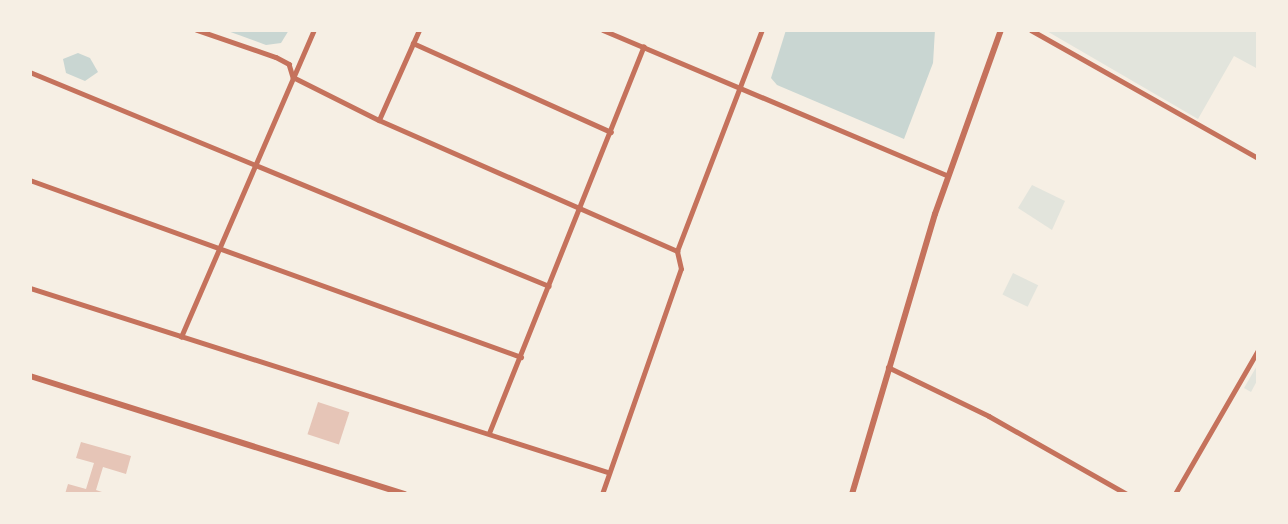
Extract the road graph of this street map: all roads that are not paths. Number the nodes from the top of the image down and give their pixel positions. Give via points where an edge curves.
1 (197, 30) edge
2 (314, 30) edge
3 (419, 30) edge
4 (603, 30) edge
5 (762, 30) edge
6 (1001, 30) edge
7 (1031, 30) edge
8 (413, 43) junction
9 (643, 46) junction
10 (30, 72) edge
11 (293, 77) junction
12 (741, 86) junction
13 (379, 120) junction
14 (612, 132) junction
15 (1258, 158) edge
16 (258, 165) junction
17 (947, 174) junction
18 (30, 180) edge
19 (579, 211) junction
20 (221, 249) junction
21 (677, 251) junction
22 (549, 286) junction
23 (30, 288) edge
24 (181, 337) junction
25 (1258, 350) edge
26 (521, 357) junction
27 (888, 367) junction
28 (30, 376) edge
29 (489, 433) junction
30 (608, 472) junction
31 (405, 494) edge
32 (602, 494) edge
33 (852, 494) edge
34 (1127, 494) edge
35 (1175, 494) edge

1 - 11 street via 289,63
2 - 11 street
3 - 8 street
4 - 9 street
5 - 12 street
6 - 17 street
7 - 15 street
8 - 13 street
8 - 14 street
9 - 12 street
9 - 14 street
10 - 16 street
11 - 13 street
11 - 16 street
12 - 17 street
12 - 21 street
13 - 19 street
14 - 19 street
16 - 20 street
16 - 22 street
17 - 27 street
18 - 20 street
19 - 21 street
19 - 22 street
20 - 24 street
20 - 26 street
21 - 30 street via 681,269
22 - 26 street
23 - 24 street
24 - 29 street
25 - 35 street
26 - 29 street
27 - 33 street
27 - 34 street via 989,416
28 - 31 street
29 - 30 street
30 - 32 street

